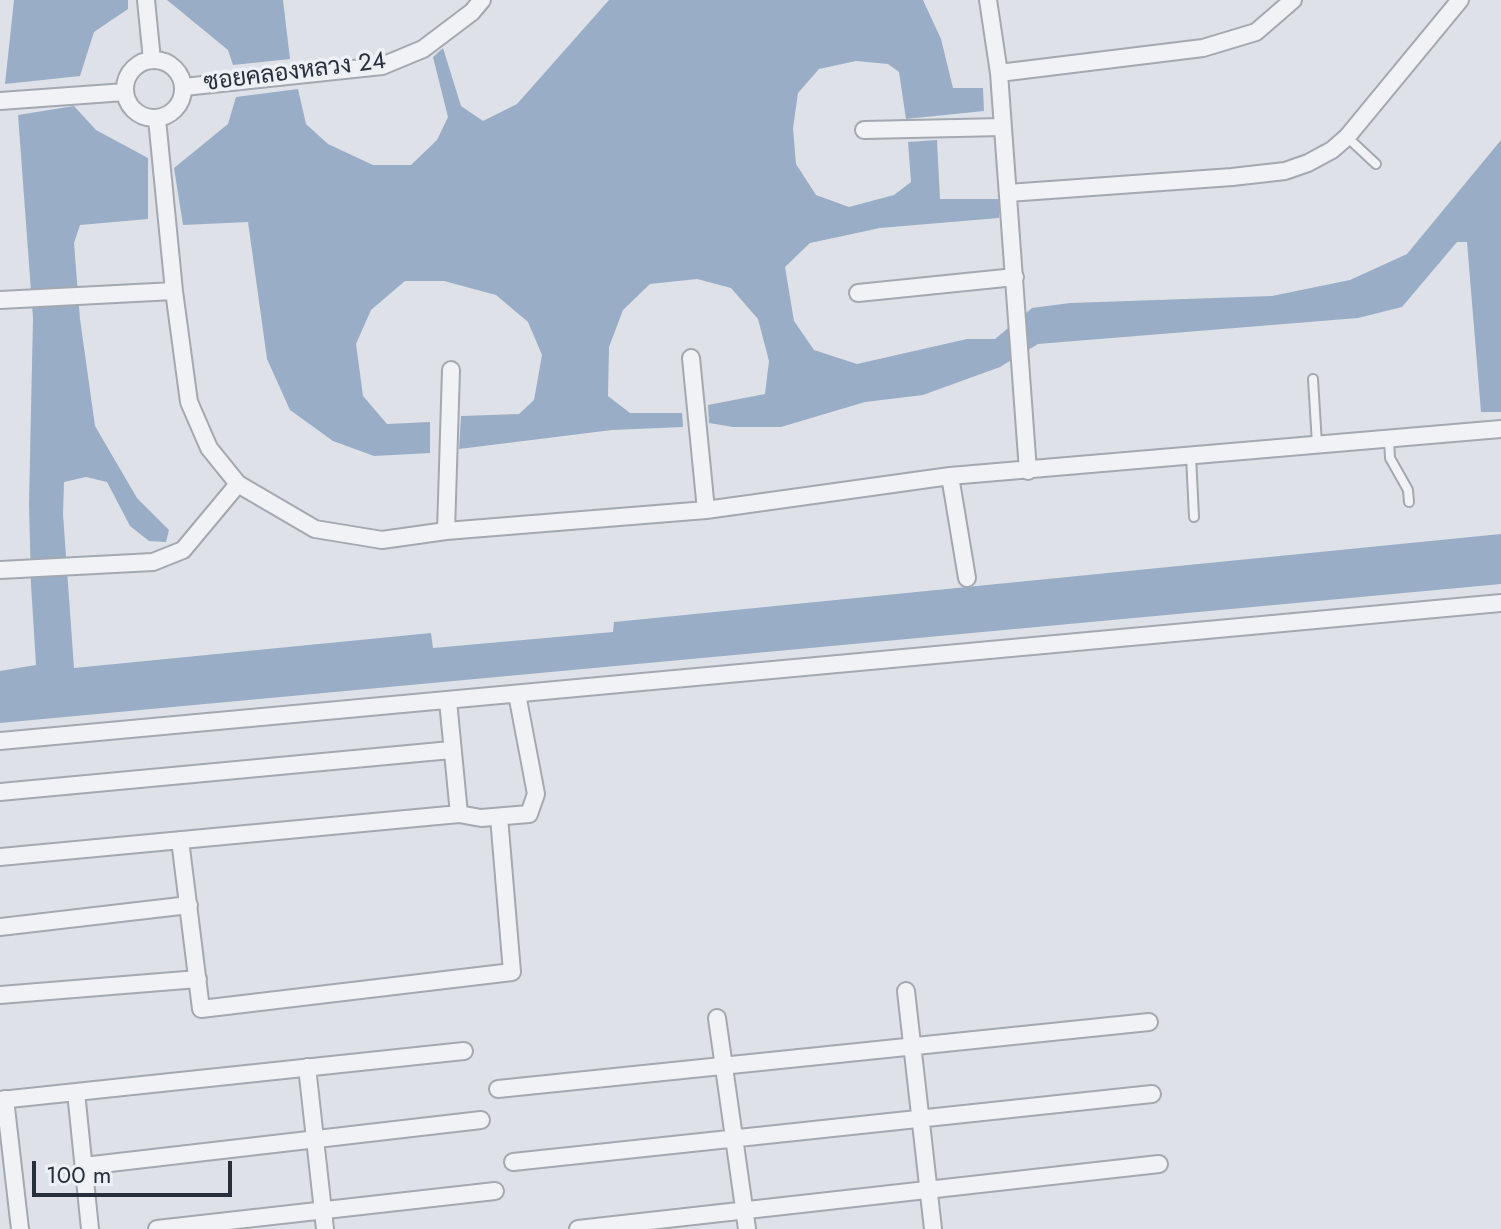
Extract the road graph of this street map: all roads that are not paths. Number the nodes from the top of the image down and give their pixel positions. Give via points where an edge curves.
1 (146, 0) edge
2 (482, 0) edge
3 (988, 0) edge
4 (1293, 0) edge
5 (1460, 0) edge
6 (152, 60) junction
7 (999, 73) junction
8 (184, 87) junction
9 (125, 92) junction
10 (0, 101) edge
11 (157, 119) junction
12 (1003, 127) junction
13 (864, 130) dead end
14 (1347, 137) junction
15 (1376, 164) dead end
16 (1008, 193) junction
17 (1015, 277) junction
18 (174, 291) junction
19 (858, 293) dead end
20 (0, 300) edge
21 (691, 358) dead end
22 (451, 370) dead end
23 (1313, 379) dead end
24 (1501, 429) edge
25 (1389, 440) junction
26 (1317, 445) junction
27 (1191, 456) junction
28 (1028, 471) junction
29 (950, 476) junction
30 (238, 484) junction
31 (1409, 502) dead end
32 (706, 510) junction
33 (1194, 517) dead end
34 (446, 531) junction
35 (0, 570) edge
36 (967, 578) dead end
37 (1501, 603) edge
38 (517, 694) junction
39 (448, 701) junction
40 (0, 741) edge
41 (451, 750) junction
42 (0, 792) edge
43 (459, 814) junction
44 (499, 817) junction
45 (180, 840) junction
46 (0, 857) edge
47 (189, 905) junction
48 (0, 927) edge
49 (198, 979) junction
50 (906, 991) dead end
51 (0, 995) edge
52 (717, 1018) dead end
53 (1149, 1022) dead end
54 (914, 1048) junction
55 (464, 1051) dead end
56 (724, 1066) junction
57 (307, 1067) junction
58 (498, 1089) dead end
59 (76, 1092) junction
60 (1152, 1094) dead end
61 (3, 1100) edge
62 (921, 1119) junction
63 (481, 1120) dead end
64 (315, 1139) junction
65 (734, 1139) junction
66 (513, 1162) dead end
67 (1159, 1164) dead end
68 (84, 1166) junction
69 (7, 1176) edge
70 (929, 1188) junction
71 (495, 1191) dead end
72 (323, 1210) junction
73 (744, 1211) junction
74 (20, 1229) edge
75 (90, 1229) edge
76 (157, 1229) edge
77 (325, 1229) edge
78 (578, 1229) edge
79 (747, 1229) edge
80 (933, 1229) edge

1 - 6 street
2 - 8 street, ซอยคลองหลวง 24 via 423,49 382,66
3 - 7 street
4 - 7 street via 1256,32 1203,48
5 - 14 street
6 - 8 street, ซอยคลองหลวง 24 via 170,64
6 - 9 street via 129,74
7 - 12 street
8 - 11 street, ซอยคลองหลวง 24 via 180,105
9 - 10 street
9 - 11 street via 139,115
11 - 18 street
12 - 13 street
12 - 16 street
14 - 15 lane
14 - 16 street via 1332,150 1285,171
16 - 17 street
17 - 19 street
17 - 28 street
18 - 20 street
18 - 30 street via 189,402 209,448
21 - 32 street
22 - 34 street
23 - 26 lane
24 - 25 street
25 - 26 street
25 - 31 lane via 1390,458
26 - 27 street
27 - 28 street
27 - 33 lane
28 - 29 street
29 - 32 street
29 - 36 street
30 - 34 street via 315,529 382,540
30 - 35 street via 183,550 153,562
32 - 34 street
37 - 38 street
38 - 39 street
38 - 44 street via 536,794 529,814
39 - 40 street
39 - 41 street
41 - 42 street
41 - 43 street
43 - 44 street
43 - 45 street
44 - 49 street via 512,972 201,1009
45 - 46 street
45 - 47 street
47 - 48 street
47 - 49 street
49 - 51 street
50 - 54 street
52 - 56 street
53 - 54 street
54 - 56 street
54 - 62 street
55 - 57 street
56 - 58 street
56 - 65 street
57 - 59 street
57 - 64 street
59 - 61 street
59 - 68 street
60 - 62 street
61 - 69 street
62 - 65 street
62 - 70 street
63 - 64 street
64 - 68 street
64 - 72 street
65 - 66 street
65 - 73 street
67 - 70 street
68 - 75 street
69 - 74 street
70 - 73 street
70 - 80 street
71 - 72 street
72 - 76 street
72 - 77 street
73 - 78 street
73 - 79 street

